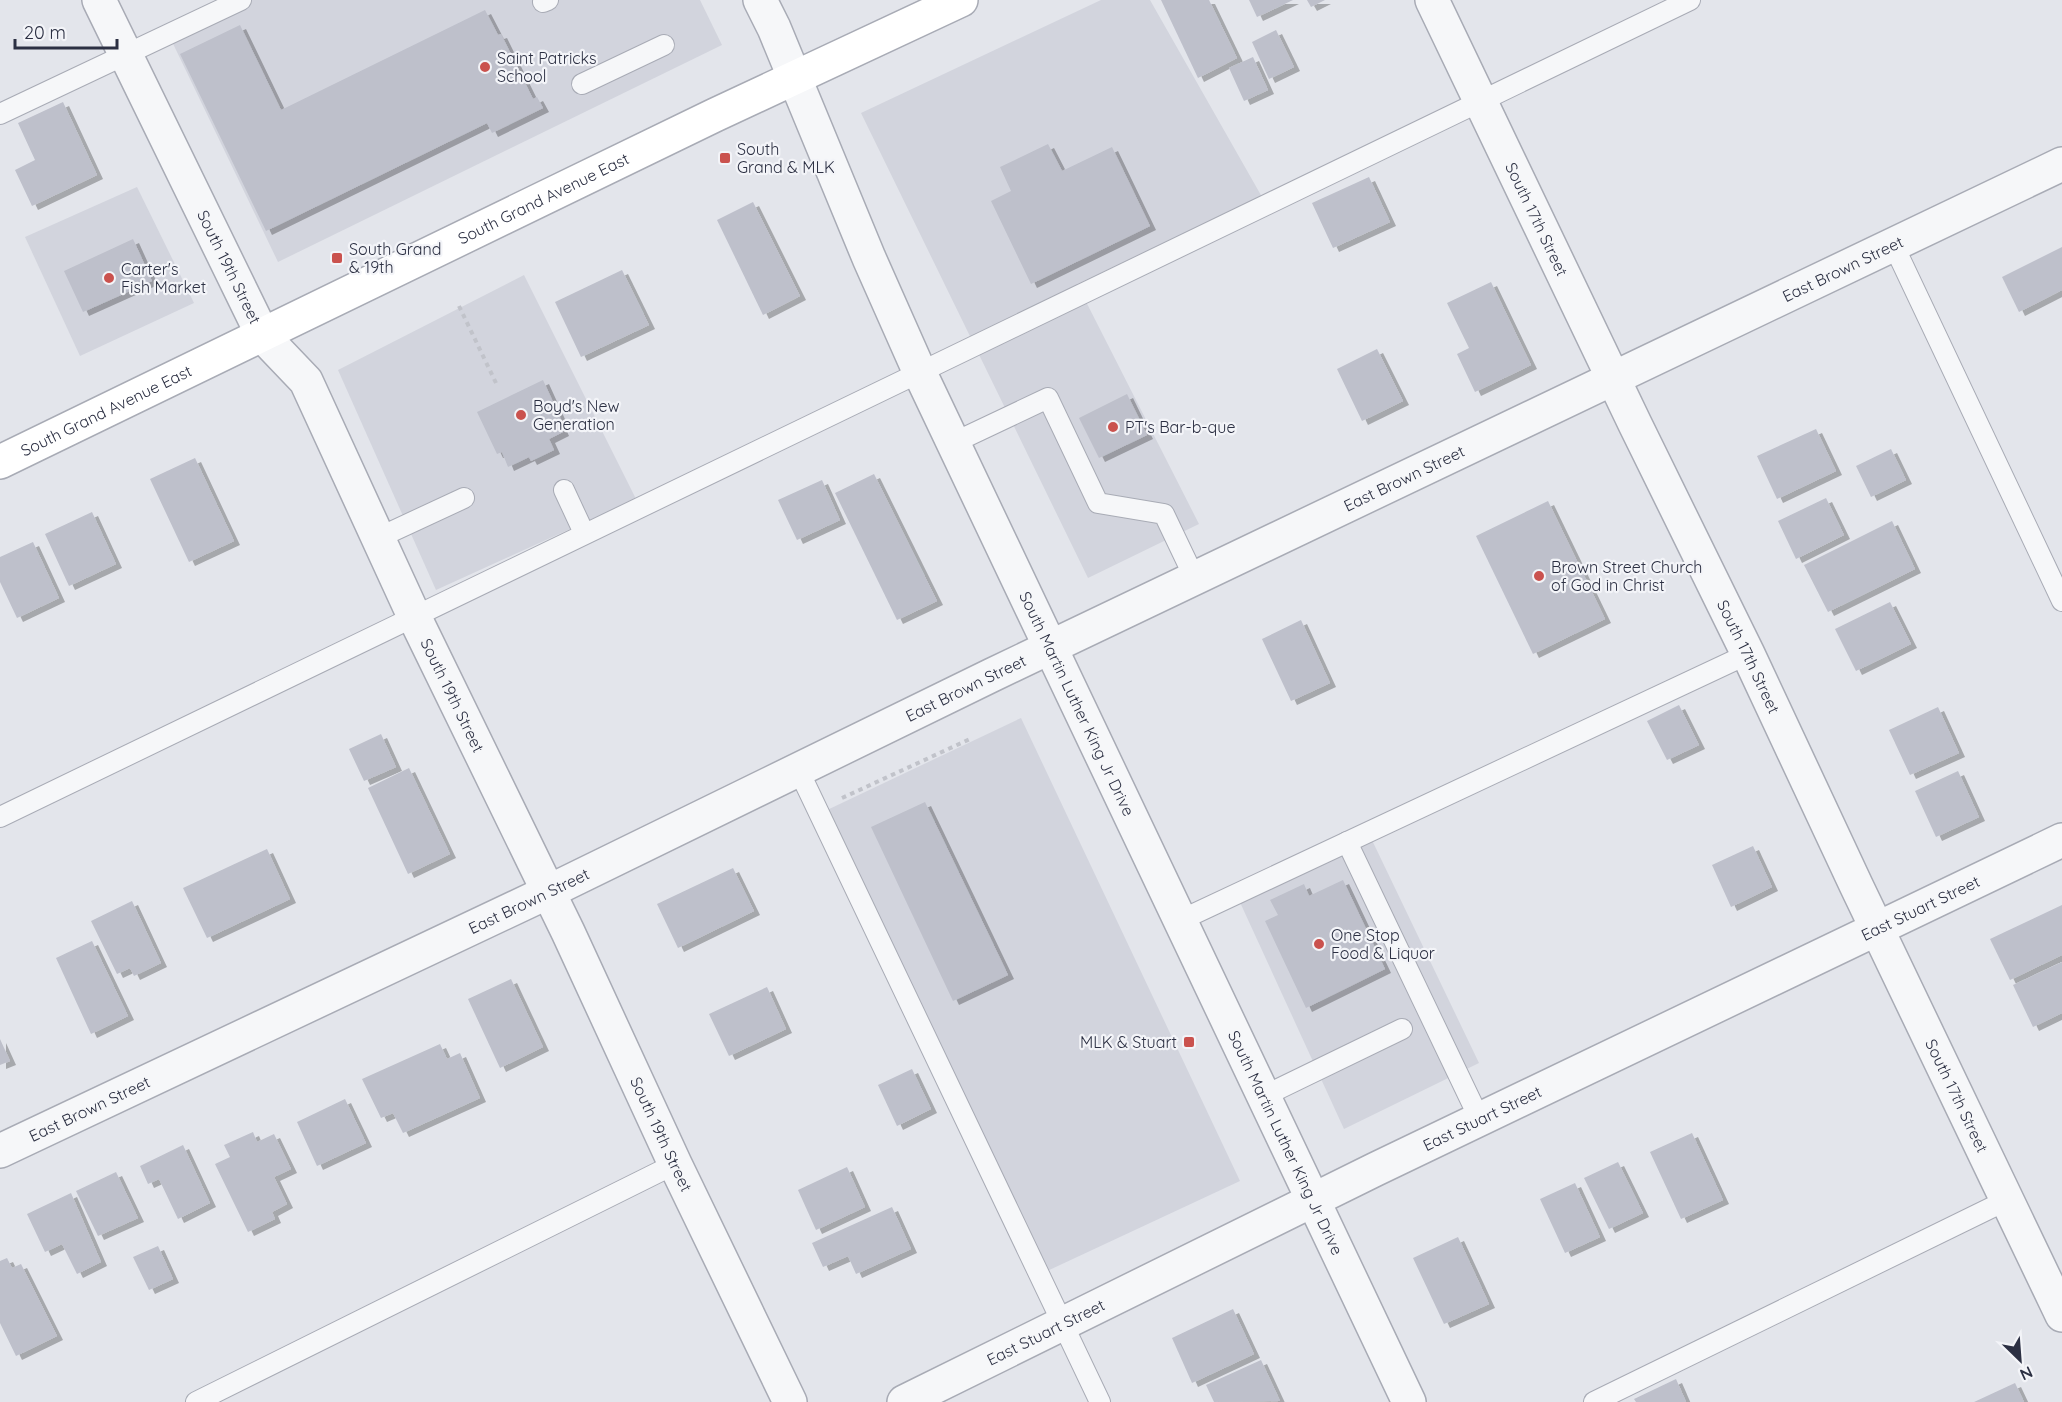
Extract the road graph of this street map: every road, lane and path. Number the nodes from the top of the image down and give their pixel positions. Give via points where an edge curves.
1 (99, 0) edge
2 (241, 0) edge
3 (760, 0) edge
4 (961, 0) edge
5 (1432, 0) edge
6 (1690, 0) edge
7 (664, 45) dead end
8 (125, 54) junction
9 (793, 79) junction
10 (582, 84) dead end
11 (1481, 103) junction
12 (0, 114) edge
13 (2062, 164) edge
14 (1893, 244) junction
15 (459, 306) dead end
16 (263, 336) junction
17 (920, 373) junction
18 (1614, 378) junction
19 (496, 383) dead end
20 (953, 443) junction
21 (0, 462) edge
22 (564, 490) dead end
23 (464, 498) dead end
24 (584, 533) junction
25 (378, 538) junction
26 (1195, 579) junction
27 (2062, 601) edge
28 (413, 615) junction
29 (1049, 648) junction
30 (1748, 654) junction
31 (970, 739) dead end
32 (798, 769) junction
33 (817, 810) junction
34 (0, 817) edge
35 (2062, 840) edge
36 (1347, 842) junction
37 (548, 892) junction
38 (1181, 920) junction
39 (1877, 929) junction
40 (1402, 1029) dead end
41 (1264, 1096) junction
42 (1480, 1120) junction
43 (0, 1151) edge
44 (675, 1164) junction
45 (2007, 1200) junction
46 (1314, 1201) junction
47 (2062, 1315) edge
48 (1063, 1324) junction
49 (196, 1402) edge
50 (790, 1402) edge
51 (904, 1402) edge
52 (1100, 1402) edge
53 (1409, 1402) edge
54 (1594, 1402) edge

1 - 8 street, South 19th Street
2 - 8 lane
3 - 9 street, South Martin Luther King Jr Drive
4 - 9 main road, South Grand Avenue East
5 - 11 street, South 17th Street
6 - 11 lane
7 - 10 lane
8 - 12 lane
8 - 16 street, South 19th Street
9 - 16 main road, South Grand Avenue East
9 - 17 street, South Martin Luther King Jr Drive
11 - 17 lane
11 - 18 street, South 17th Street
13 - 14 street, East Brown Street
14 - 18 street, East Brown Street
14 - 27 lane
15 - 19 path
16 - 21 main road, South Grand Avenue East
16 - 25 street, South 19th Street via 306,381
17 - 20 street, South Martin Luther King Jr Drive
17 - 24 lane
18 - 26 street, East Brown Street
18 - 30 street, South 17th Street
20 - 26 lane via 1047,398 1098,503 1164,514
20 - 29 street, South Martin Luther King Jr Drive
22 - 24 lane
23 - 25 lane
24 - 28 lane
25 - 28 street, South 19th Street
26 - 29 street, East Brown Street
28 - 34 lane
28 - 37 street, South 19th Street
29 - 32 street, East Brown Street
29 - 38 street, South Martin Luther King Jr Drive
30 - 36 lane
30 - 39 street, South 17th Street
31 - 33 path
32 - 33 lane
32 - 37 street, East Brown Street
33 - 48 lane
35 - 39 street, East Stuart Street
36 - 38 lane
36 - 42 lane
37 - 43 street, East Brown Street
37 - 44 street, South 19th Street
38 - 41 street, South Martin Luther King Jr Drive
39 - 42 street, East Stuart Street
39 - 45 street, South 17th Street
40 - 41 lane
41 - 46 street, South Martin Luther King Jr Drive
42 - 46 street, East Stuart Street
44 - 49 lane
44 - 50 street, South 19th Street
45 - 47 street, South 17th Street
45 - 54 lane
46 - 48 street, East Stuart Street
46 - 53 street, South Martin Luther King Jr Drive
48 - 51 street, East Stuart Street
48 - 52 lane

